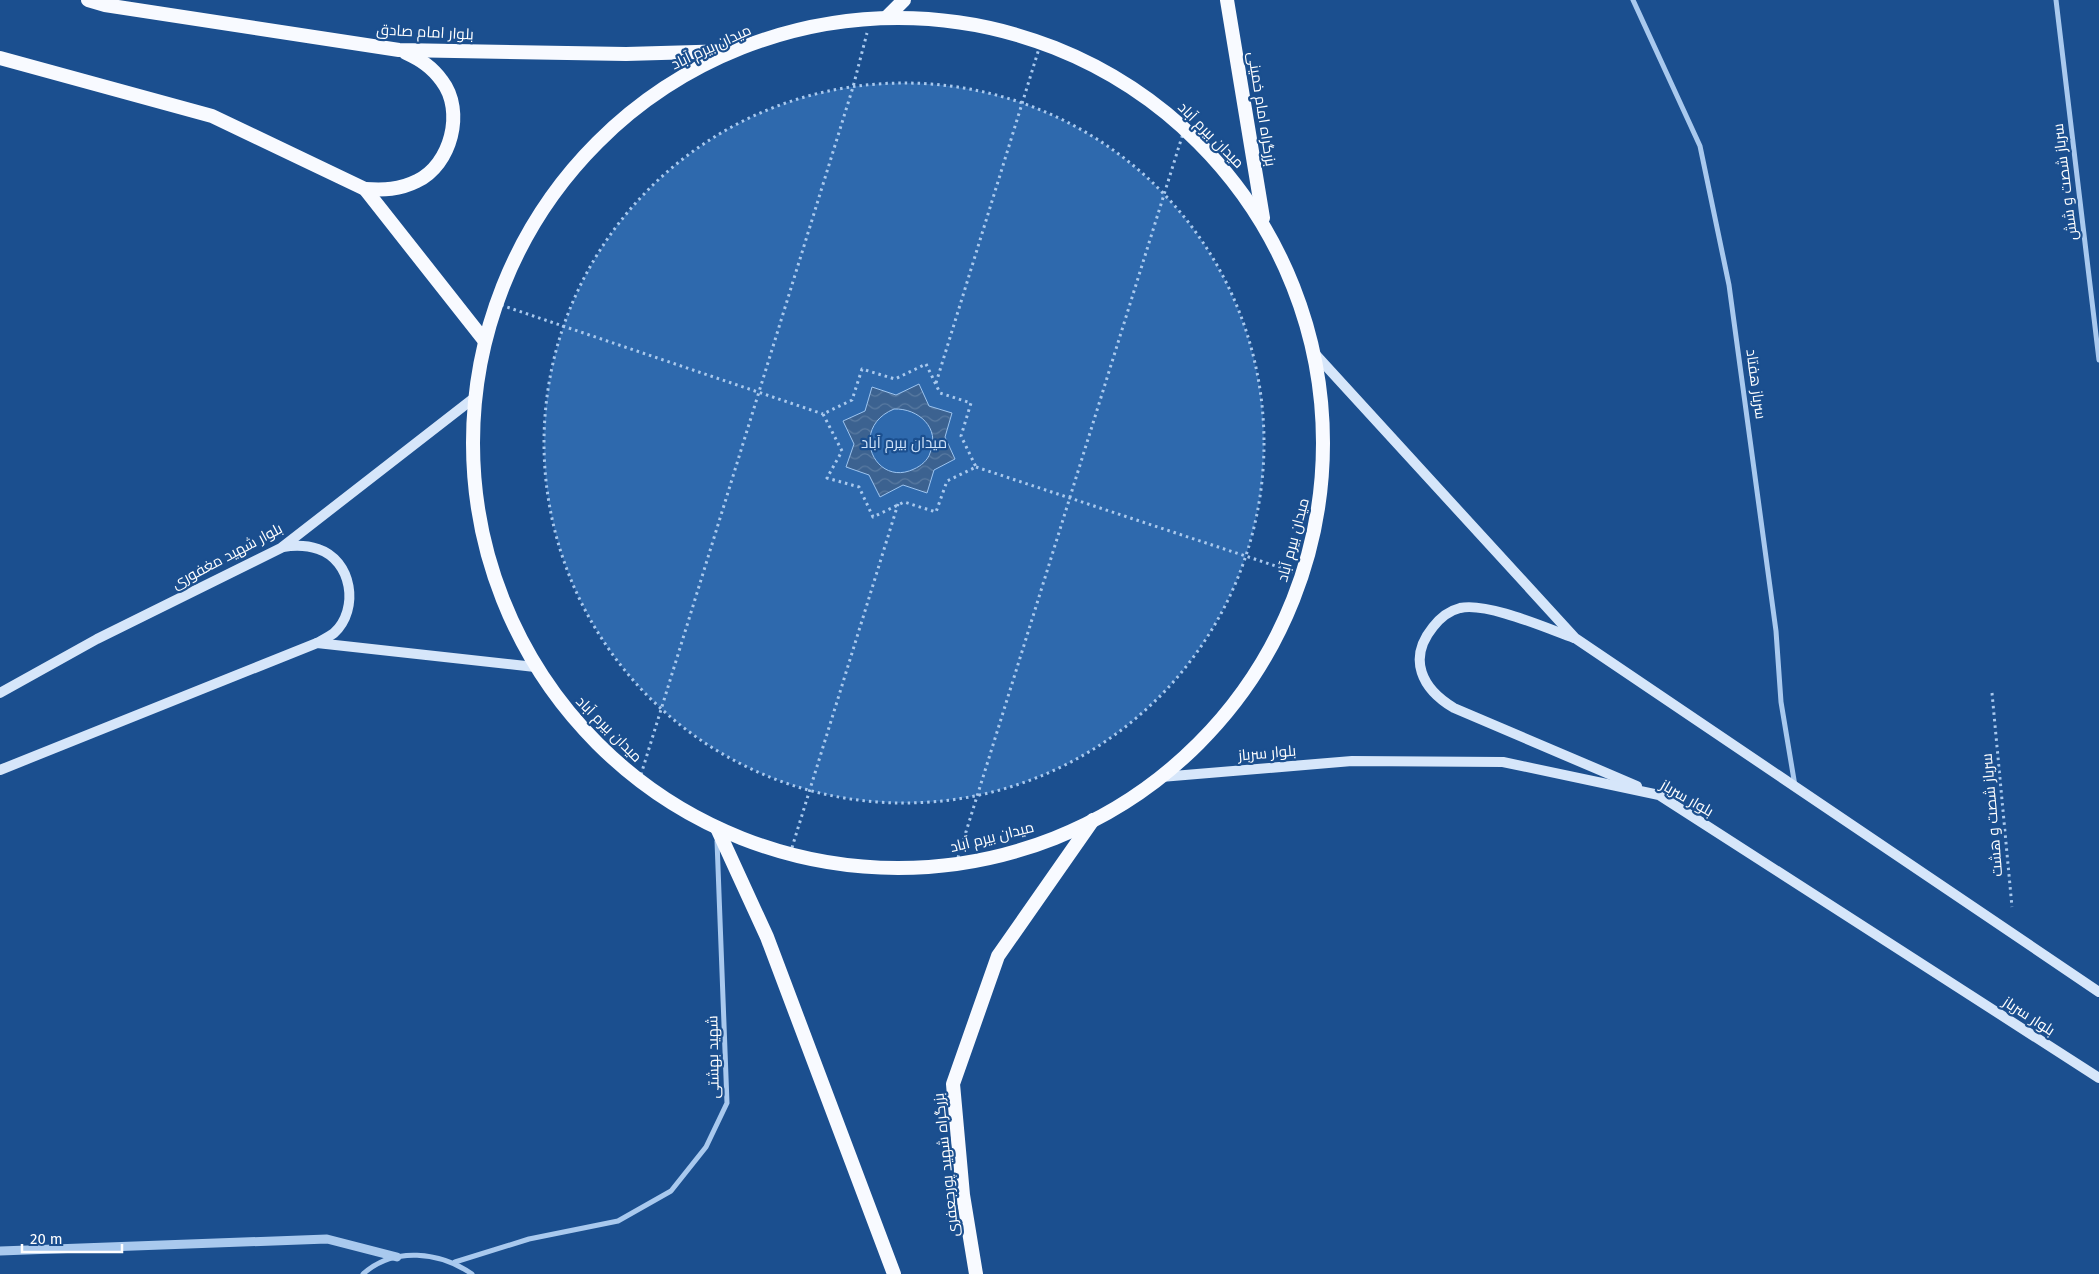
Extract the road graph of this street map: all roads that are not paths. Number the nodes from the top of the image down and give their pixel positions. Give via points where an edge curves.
1 (88, 0) edge
2 (904, 0) edge
3 (1227, 0) edge
4 (1633, 0) edge
5 (2056, 0) edge
6 (886, 18) junction
7 (399, 50) junction
8 (734, 51) junction
9 (0, 58) edge
10 (365, 189) junction
11 (1264, 224) junction
12 (484, 340) junction
13 (1316, 354) junction
14 (2099, 360) edge
15 (474, 398) junction
16 (281, 548) junction
17 (1574, 638) junction
18 (317, 643) junction
19 (535, 668) junction
20 (0, 693) edge
21 (0, 770) edge
22 (1161, 777) junction
23 (1796, 787) junction
24 (1659, 795) junction
25 (1093, 820) junction
26 (717, 828) junction
27 (2099, 992) edge
28 (2099, 1078) edge
29 (0, 1251) edge
30 (397, 1257) junction
31 (455, 1262) junction
32 (363, 1274) edge
33 (472, 1274) edge
34 (894, 1274) edge
35 (976, 1274) edge

1 - 7 highway, بلوار امام صادق
2 - 6 highway
3 - 11 highway, بزرگراه امام خمینی
4 - 23 street, سرباز هفتاد via 1700,146 1729,285 1782,702
5 - 14 street, سرباز شصت و شش
6 - 8 highway, میدان بیرم آباد via 778,35
6 - 11 highway, میدان بیرم آباد via 982,26 1041,42 1093,64 1141,93 1184,127 1230,176
7 - 8 highway, بلوار امام صادق via 626,54
7 - 10 highway via 425,62 443,82 453,108 452,137 440,162 419,180 393,190
8 - 12 highway, میدان بیرم آباد via 670,84 608,134 564,179 524,239 495,303
9 - 10 highway via 212,116
10 - 12 highway
11 - 13 highway, میدان بیرم آباد via 1295,287
12 - 15 highway, میدان بیرم آباد
13 - 17 main road
13 - 22 highway, میدان بیرم آباد via 1325,425 1321,501 1303,575 1280,633 1247,686 1208,735
15 - 16 main road, بلوار شهید مغفوری
15 - 19 highway, میدان بیرم آباد via 474,490 486,552 506,611
16 - 18 main road via 301,545 320,549 336,560 347,577 350,597 346,616 334,632
16 - 20 main road, بلوار شهید مغفوری via 97,639
17 - 23 main road
17 - 24 main road via 1483,607 1460,608 1441,616 1423,639 1419,657 1424,680 1438,698 1454,708
18 - 19 main road
18 - 21 main road
19 - 26 highway, میدان بیرم آباد via 565,709 600,747 639,781 677,807
22 - 24 main road, بلوار سرباز via 1352,761 1503,762
22 - 25 highway, میدان بیرم آباد
23 - 27 main road
24 - 28 main road, بلوار سرباز
25 - 26 highway, میدان بیرم آباد via 1026,848 956,864 900,868 844,865 790,854
25 - 35 highway, بزرگراه شهید پورجعفری via 998,956 953,1084 963,1195
26 - 31 street, شهید بهشتی via 727,1102 706,1147 671,1191 618,1221 529,1239
26 - 34 highway via 768,937
29 - 30 street via 328,1239
30 - 31 street via 426,1255
30 - 32 street
31 - 33 street

